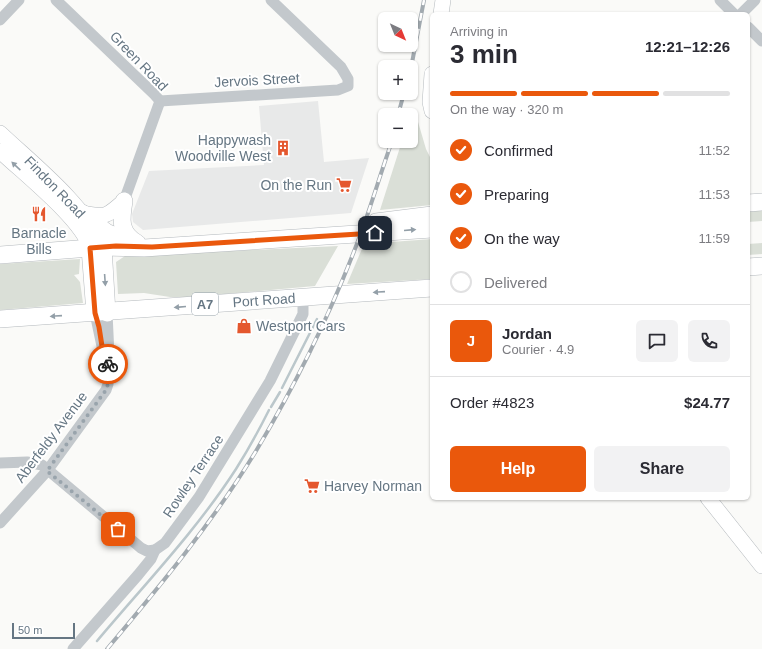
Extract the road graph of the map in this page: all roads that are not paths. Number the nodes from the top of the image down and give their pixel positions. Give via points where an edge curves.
1 (19, 0) edge
2 (56, 0) edge
3 (271, 0) edge
4 (443, 0) edge
5 (720, 0) edge
6 (755, 0) edge
7 (441, 12) edge
8 (732, 12) edge
9 (743, 12) edge
10 (0, 20) edge
11 (750, 29) edge
12 (762, 41) edge
13 (160, 101) junction
14 (0, 133) edge
15 (0, 151) edge
16 (124, 201) junction
17 (762, 202) edge
18 (750, 203) edge
19 (430, 215) edge
20 (78, 217) junction
21 (430, 228) edge
22 (244, 242) junction
23 (96, 247) junction
24 (144, 248) junction
25 (57, 251) junction
26 (0, 256) edge
27 (762, 266) edge
28 (750, 267) edge
29 (430, 288) edge
30 (303, 298) junction
31 (101, 313) junction
32 (0, 319) edge
33 (0, 463) edge
34 (47, 471) junction
35 (710, 500) edge
36 (0, 523) edge
37 (155, 550) junction
38 (762, 566) edge
39 (73, 649) edge

1 - 10 street
2 - 13 street, Green Road
3 - 13 street, Jervois Street via 341,67 348,79 348,86 338,90
4 - 7 main road
5 - 8 street
6 - 9 street
11 - 12 street
13 - 16 street, Green Road
14 - 20 main road, Findon Road
20 -> 15 main road, Findon Road
16 - 20 main road via 109,215
16 - 24 highway via 121,219 125,232
17 - 18 highway
19 - 22 highway via 251,231
20 - 23 main road, Findon Road via 98,235
20 - 24 highway
20 - 25 main road via 74,235
22 -> 21 highway
22 - 24 highway
23 - 24 highway
23 - 25 highway
23 - 31 highway
25 - 26 highway
27 - 28 highway
29 -> 30 highway, Port Road / A7
30 -> 31 highway, Port Road / A7
30 - 37 street, Rowley Terrace via 303,314 270,381 236,439 199,497 165,543
31 -> 32 highway, Port Road / A7
31 - 34 street, Aberfeldy Avenue via 108,361 106,390
33 - 34 street via 39,463
34 - 36 street, Aberfeldy Avenue
34 - 37 street via 141,548 147,551
35 - 38 main road
37 - 39 street, Rowley Terrace via 138,575

